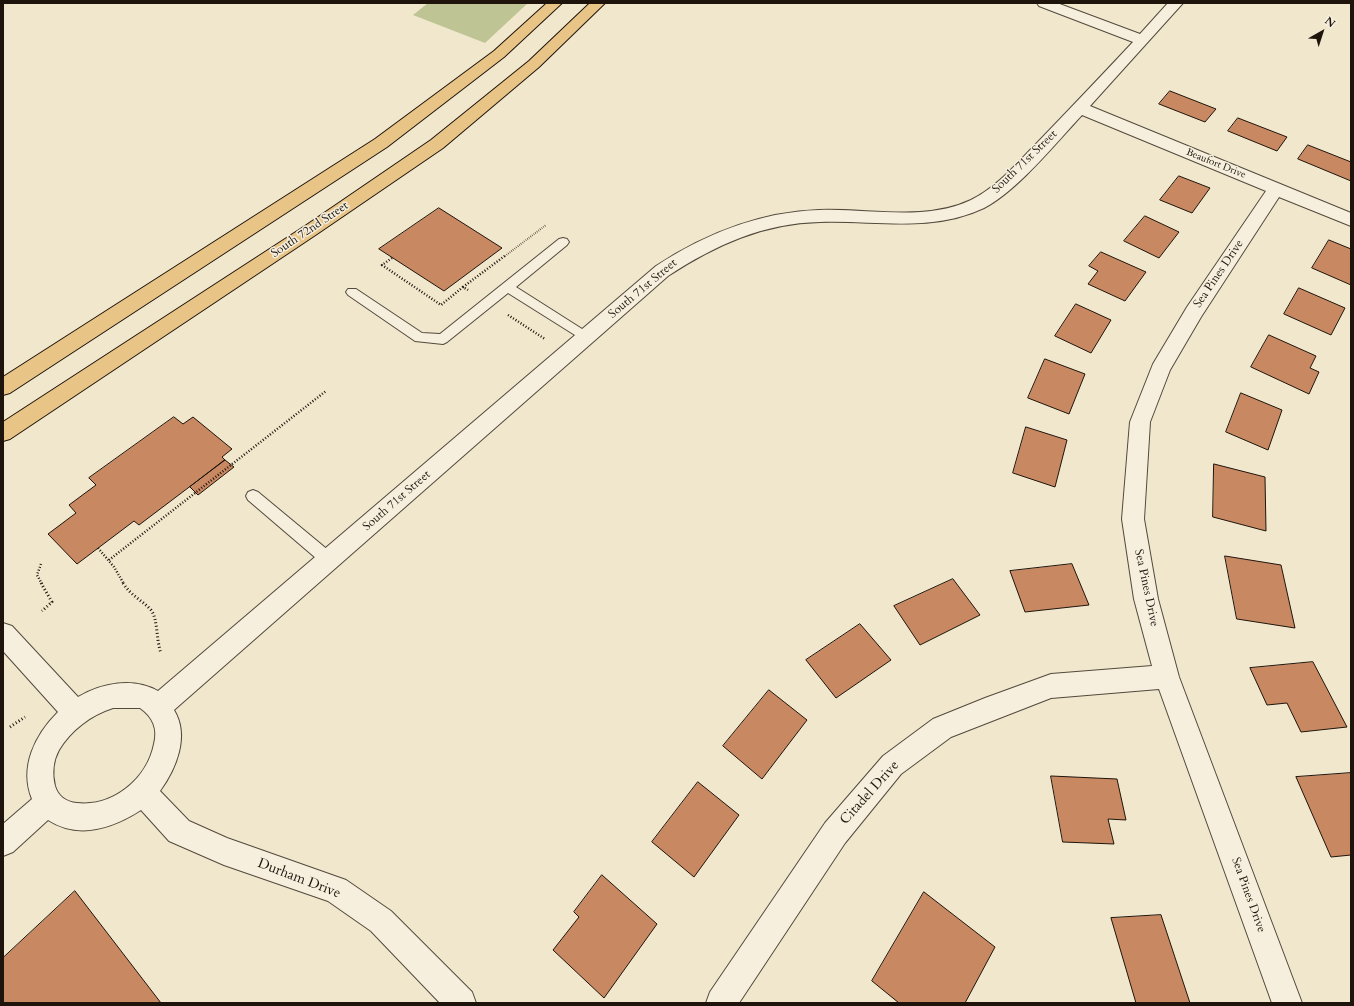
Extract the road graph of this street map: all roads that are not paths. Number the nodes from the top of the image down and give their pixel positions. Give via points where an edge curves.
1 (555, 3) edge
2 (598, 3) edge
3 (1044, 3) edge
4 (1176, 3) edge
5 (1142, 40) junction
6 (1080, 108) junction
7 (1276, 189) junction
8 (1351, 220) edge
9 (563, 242) dead end
10 (507, 287) junction
11 (352, 292) dead end
12 (586, 337) junction
13 (3, 387) edge
14 (3, 433) edge
15 (253, 496) dead end
16 (329, 560) junction
17 (3, 634) edge
18 (1167, 677) junction
19 (159, 707) junction
20 (75, 713) junction
21 (143, 792) junction
22 (48, 803) junction
23 (3, 842) edge
24 (461, 1003) edge
25 (722, 1003) edge
26 (1287, 1003) edge

1 - 13 main road via 493,59 381,143
2 - 14 main road, South 72nd Street via 534,64 437,144 312,230
3 - 5 street
4 - 5 street, South 71st Street
5 - 6 street, South 71st Street
6 - 7 street, Beaufort Drive
6 - 12 street, South 71st Street via 999,190 977,204 950,213 915,218 791,218 761,223 730,233 705,244 662,271
7 - 8 street, Beaufort Drive
7 - 18 street, Sea Pines Drive via 1160,369 1140,422 1133,519 1146,599
9 - 10 lane
10 - 11 lane via 443,339 419,338
10 - 12 lane
12 - 16 street, South 71st Street
15 - 16 lane
16 - 19 street, South 71st Street
17 - 20 street
18 - 25 street, Citadel Drive via 1051,686 942,728 892,765 835,833
18 - 26 street, Sea Pines Drive
19 - 20 street via 140,696 113,696 94,701
19 - 21 street via 169,729 168,751 158,774
20 - 22 street via 54,734 40,764 40,784
21 - 22 street via 118,809 90,818 67,816
21 - 24 street, Durham Drive via 179,831 224,851 336,890 380,921
22 - 23 street

